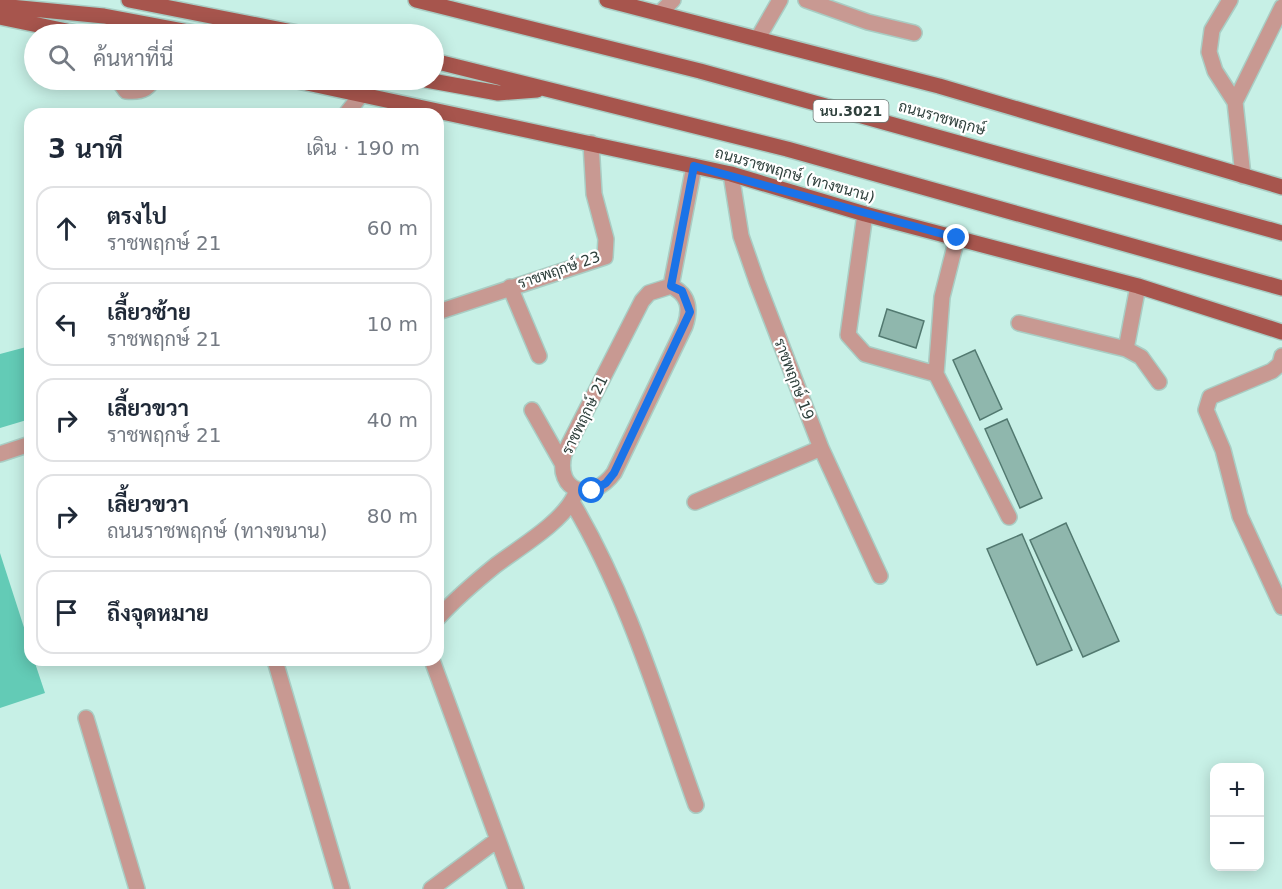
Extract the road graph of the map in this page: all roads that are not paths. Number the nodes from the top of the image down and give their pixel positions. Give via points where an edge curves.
1 (20, 0) edge
2 (129, 0) edge
3 (416, 0) edge
4 (674, 0) edge
5 (780, 0) edge
6 (806, 0) edge
7 (1230, 0) edge
8 (616, 1) edge
9 (0, 6) edge
10 (1282, 7) edge
11 (660, 13) junction
12 (104, 16) junction
13 (0, 17) edge
14 (33, 24) edge
15 (147, 24) edge
16 (252, 24) edge
17 (914, 33) dead end
18 (758, 38) junction
19 (444, 63) edge
20 (444, 83) edge
21 (552, 88) junction
22 (125, 90) edge
23 (143, 90) edge
24 (342, 90) edge
25 (362, 94) junction
26 (1235, 102) junction
27 (351, 108) edge
28 (408, 108) edge
29 (444, 115) edge
30 (591, 143) junction
31 (694, 166) junction
32 (731, 174) junction
33 (1243, 176) junction
34 (1279, 187) edge
35 (865, 214) junction
36 (1282, 233) edge
37 (957, 238) junction
38 (671, 286) junction
39 (1138, 286) junction
40 (510, 287) junction
41 (1282, 288) edge
42 (444, 310) edge
43 (1019, 323) dead end
44 (1282, 332) edge
45 (1126, 349) junction
46 (539, 356) dead end
47 (1282, 356) edge
48 (936, 374) junction
49 (1159, 382) dead end
50 (532, 410) dead end
51 (24, 446) edge
52 (821, 448) junction
53 (0, 454) edge
54 (562, 463) junction
55 (574, 496) junction
56 (695, 502) dead end
57 (1009, 517) dead end
58 (880, 576) dead end
59 (1282, 608) edge
60 (444, 611) edge
61 (277, 666) edge
62 (434, 666) edge
63 (86, 718) dead end
64 (696, 805) dead end
65 (497, 840) junction
66 (137, 889) edge
67 (342, 889) edge
68 (431, 889) edge
69 (516, 889) edge

1 - 12 main road
2 - 16 main road
3 - 36 main road, ถนนราชพฤกษ์ / นบ.3021 via 700,70
4 - 11 street
5 - 18 street
6 - 17 street
7 - 26 street via 1212,30 1209,52 1215,71
8 - 11 main road
9 - 12 main road
10 - 26 street
11 - 18 main road
12 - 15 main road
13 - 14 main road
18 - 33 main road via 939,86
19 - 21 main road
20 - 21 main road via 498,93
21 - 41 main road via 787,149
22 - 23 street
24 - 25 main road, ถนนราชพฤกษ์ (ทางขนาน)
25 - 27 street
25 - 28 main road, ถนนราชพฤกษ์ (ทางขนาน)
26 - 33 street
29 - 30 main road, ถนนราชพฤกษ์ (ทางขนาน)
30 - 31 main road, ถนนราชพฤกษ์ (ทางขนาน)
30 - 40 street, ราชพฤกษ์ 23 via 594,194 606,239 605,257
31 - 32 main road, ถนนราชพฤกษ์ (ทางขนาน)
31 - 38 street
32 - 35 main road, ถนนราชพฤกษ์ (ทางขนาน)
32 - 52 street, ราชพฤกษ์ 19 via 744,245
33 - 34 main road
35 - 37 main road, ถนนราชพฤกษ์ (ทางขนาน)
35 - 48 street via 848,335 864,354
37 - 39 main road, ถนนราชพฤกษ์ (ทางขนาน)
37 - 48 street via 942,297
38 - 54 street, ราชพฤกษ์ 21 via 649,293 642,301
38 - 55 street via 682,291 687,301 690,312 685,326 614,473 600,488
39 - 44 main road, ถนนราชพฤกษ์ (ทางขนาน)
39 - 45 street
40 - 42 street, ราชพฤกษ์ 23
40 - 46 street
43 - 45 street
45 - 49 street via 1146,362
47 - 59 street via 1272,371 1210,397 1206,410 1222,450 1240,516
48 - 57 street
50 - 54 street
51 - 53 street
52 - 56 street
52 - 58 street, ราชพฤกษ์ 19
54 - 55 street, ราชพฤกษ์ 21
55 - 60 street via 549,525 460,594
55 - 64 street, ราชพฤกษ์ 21 via 633,626
61 - 67 street
62 - 65 street
63 - 66 street
65 - 68 street
65 - 69 street

